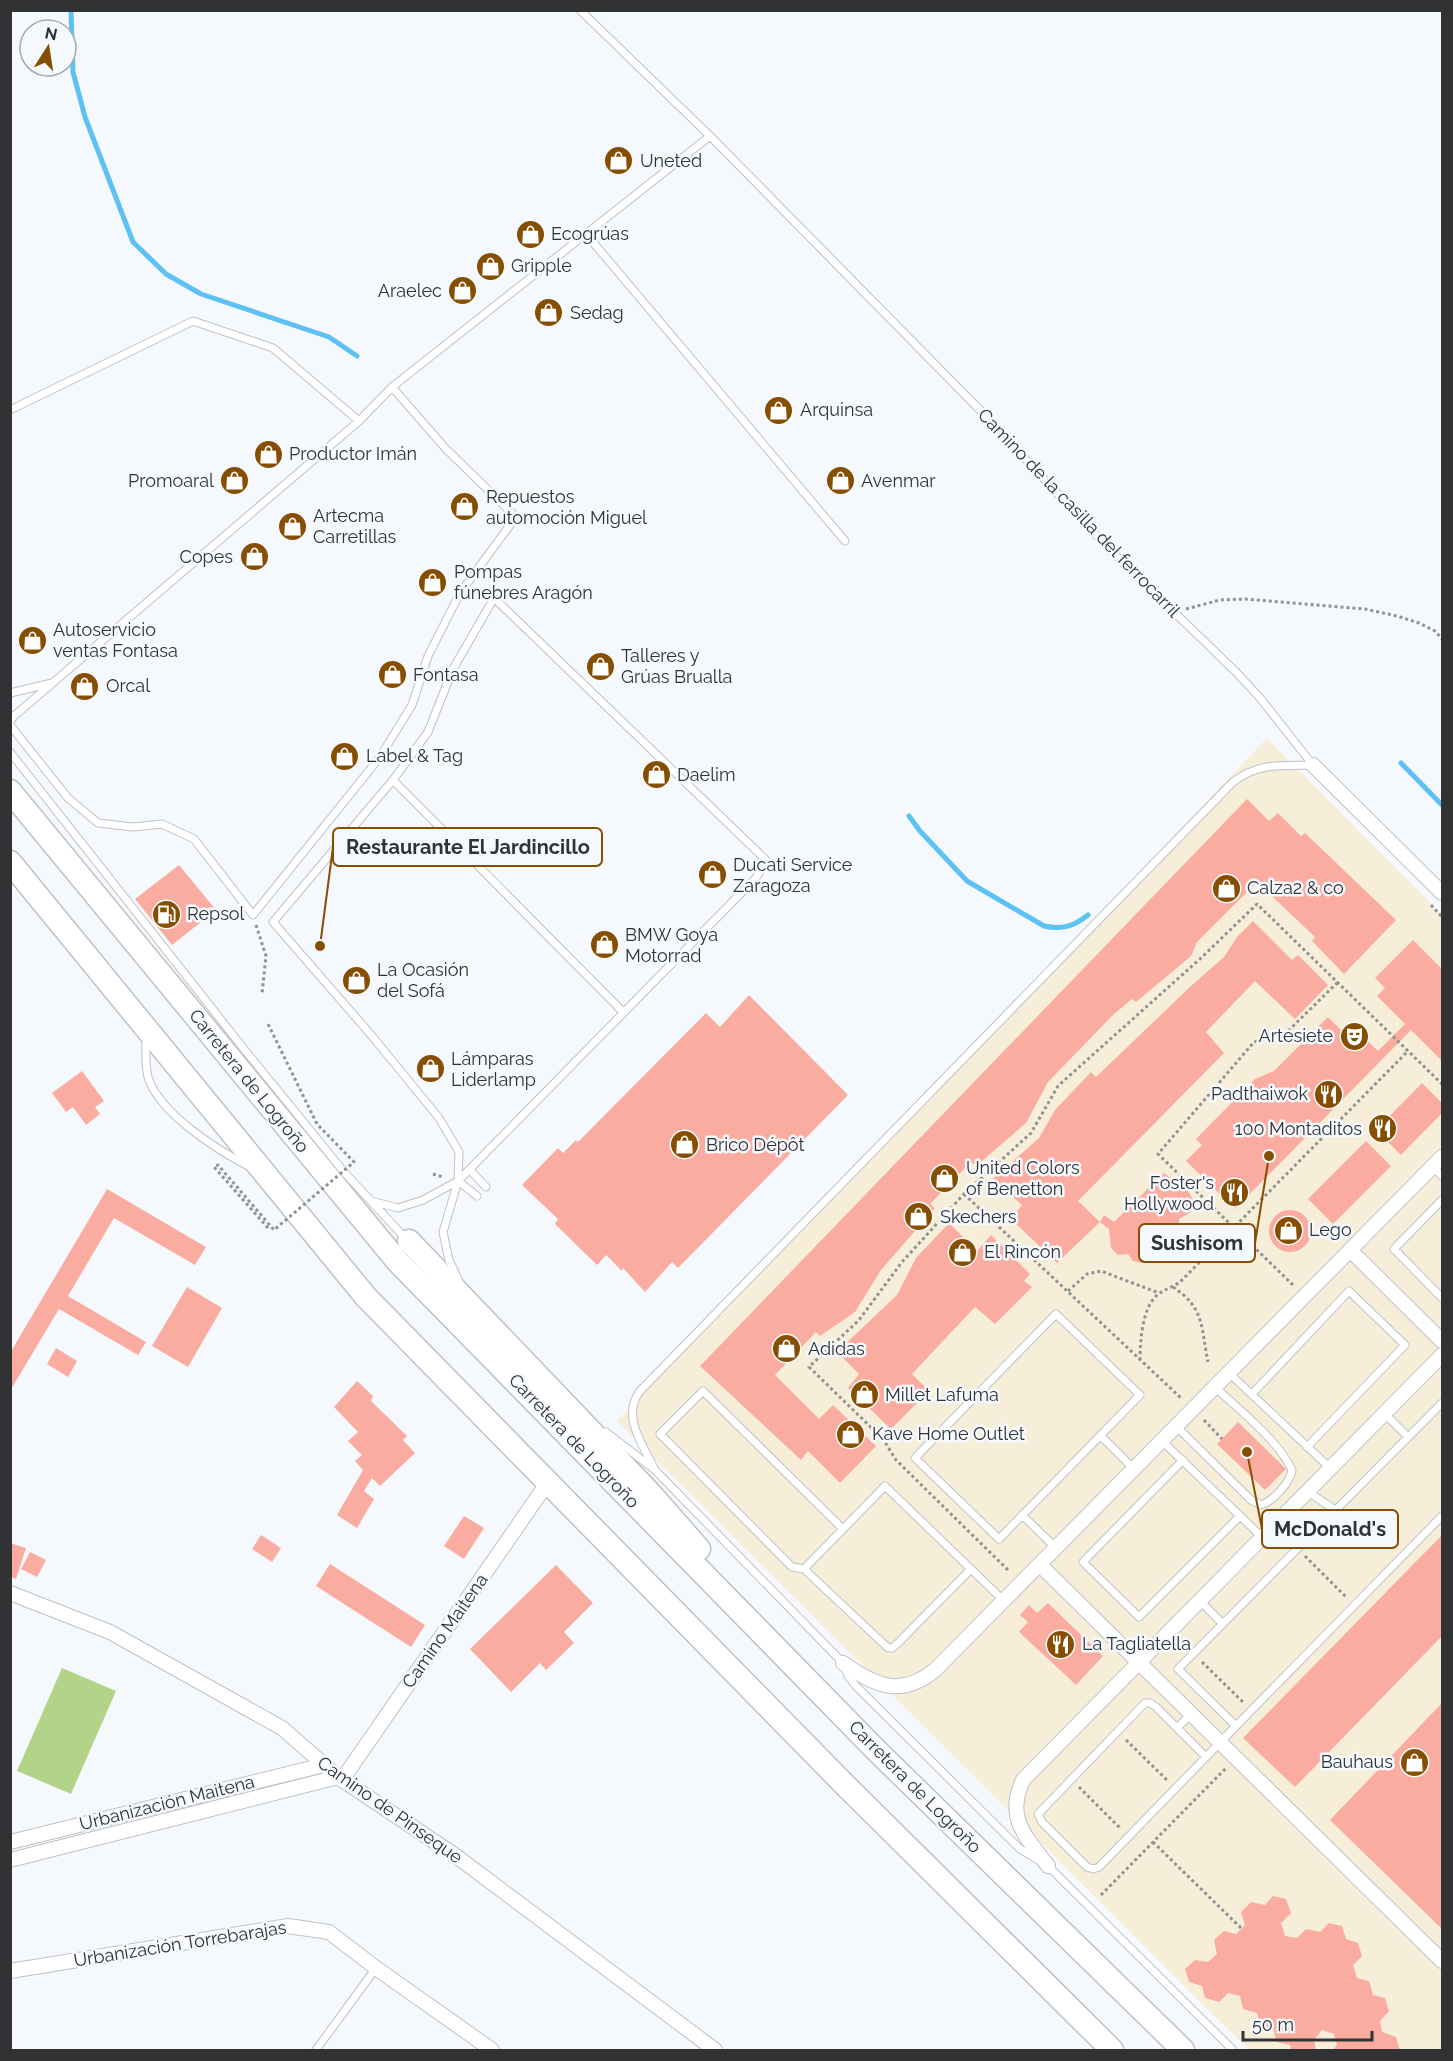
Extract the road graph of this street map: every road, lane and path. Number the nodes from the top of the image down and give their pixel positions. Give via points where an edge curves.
1 (580, 10) edge
2 (710, 136) junction
3 (586, 234) junction
4 (392, 387) junction
5 (10, 410) edge
6 (359, 421) junction
7 (845, 541) dead end
8 (1175, 613) junction
9 (1443, 639) edge
10 (54, 683) junction
11 (10, 693) edge
12 (10, 723) edge
13 (10, 752) edge
14 (1313, 765) junction
15 (393, 780) junction
16 (10, 791) edge
17 (10, 862) edge
18 (1443, 893) edge
19 (253, 915) junction
20 (1338, 982) junction
21 (262, 994) dead end
22 (623, 1012) junction
23 (268, 1024) dead end
24 (146, 1028) junction
25 (1408, 1051) junction
26 (1443, 1084) edge
27 (1439, 1167) edge
28 (470, 1170) junction
29 (266, 1175) junction
30 (458, 1181) junction
31 (486, 1187) dead end
32 (964, 1194) junction
33 (477, 1196) dead end
34 (1443, 1200) edge
35 (371, 1201) junction
36 (1234, 1227) junction
37 (268, 1228) dead end
38 (409, 1241) junction
39 (1350, 1250) junction
40 (460, 1285) junction
41 (1294, 1286) dead end
42 (1173, 1287) junction
43 (1068, 1292) junction
44 (1159, 1293) junction
45 (1443, 1298) edge
46 (1443, 1341) edge
47 (1443, 1355) edge
48 (1140, 1360) junction
49 (1208, 1362) dead end
50 (1229, 1373) junction
51 (559, 1386) dead end
52 (1215, 1387) junction
53 (1252, 1394) junction
54 (1186, 1402) dead end
55 (1443, 1403) edge
56 (1384, 1413) junction
57 (1200, 1416) dead end
58 (597, 1424) dead end
59 (1176, 1426) junction
60 (1101, 1436) junction
61 (1408, 1437) junction
62 (1222, 1439) dead end
63 (1162, 1441) junction
64 (1307, 1447) junction
65 (1183, 1460) junction
66 (1330, 1468) junction
67 (1134, 1469) junction
68 (655, 1470) junction
69 (548, 1482) junction
70 (1307, 1491) junction
71 (1335, 1510) junction
72 (1022, 1515) junction
73 (1240, 1516) junction
74 (1443, 1516) edge
75 (843, 1529) junction
76 (1262, 1537) junction
77 (1056, 1548) junction
78 (1297, 1549) junction
79 (1040, 1565) junction
80 (804, 1569) junction
81 (971, 1569) junction
82 (1008, 1570) dead end
83 (10, 1593) edge
84 (729, 1599) junction
85 (1003, 1600) junction
86 (1199, 1600) junction
87 (1355, 1605) junction
88 (1223, 1624) junction
89 (1138, 1662) junction
90 (843, 1663) junction
91 (1191, 1714) junction
92 (1236, 1726) junction
93 (1177, 1728) junction
94 (1119, 1733) junction
95 (1219, 1742) junction
96 (1206, 1757) junction
97 (324, 1765) junction
98 (1228, 1766) dead end
99 (340, 1778) junction
100 (1072, 1780) junction
101 (1175, 1788) junction
102 (1128, 1835) junction
103 (10, 1842) edge
104 (1153, 1842) junction
105 (10, 1860) edge
106 (1048, 1866) junction
107 (1101, 1895) dead end
108 (1242, 1929) dead end
109 (1443, 1961) edge
110 (376, 1968) junction
111 (10, 1971) edge
112 (316, 2050) edge
113 (492, 2050) edge
114 (715, 2050) edge
115 (1111, 2050) edge
116 (1185, 2050) edge
117 (1233, 2050) edge

1 - 2 lane, Camino de la casilla del ferrocarril
2 - 3 lane
2 - 8 lane, Camino de la casilla del ferrocarril
3 - 4 lane
3 - 7 lane
4 - 6 lane
4 - 19 lane via 446,449 516,518 460,593 429,656 411,705 380,757
5 - 6 lane via 193,321 273,348
6 - 10 lane
8 - 9 path via 1220,600 1306,603 1397,616 1419,622
8 - 14 lane, Camino de la casilla del ferrocarril via 1248,685
10 - 11 lane
10 - 12 lane
12 - 19 lane via 68,798 98,823 162,824 194,839
13 - 35 lane via 244,1049
14 - 18 street, Camino de la casilla del ferrocarril
14 - 68 lane via 1266,766 1233,782 640,1391 634,1401 633,1424
15 - 22 lane
15 - 22 lane via 428,732 453,669 494,598 767,861 755,879
15 - 30 lane via 273,922 439,1118 459,1152
16 - 84 highway, Carretera de Logroño via 398,1262
17 - 24 highway
19 - 21 path via 266,956
20 - 25 path
20 - 32 path via 1257,904 1058,1086 1031,1133
20 - 36 path via 1286,1033 1254,1042 1158,1154
22 - 28 lane
23 - 37 path, bridge via 317,1124 354,1162 274,1230 218,1165 214,1167
24 - 29 highway
24 - 29 lane via 148,1078 155,1091 184,1124 205,1140
25 - 26 path
25 - 36 path
27 - 39 street
28 - 30 lane
28 - 31 lane
29 - 69 highway via 366,1298
30 - 33 lane
30 - 35 lane via 398,1208
30 - 40 lane via 443,1232
32 - 43 path
32 - 82 path via 902,1262 859,1320 809,1367 884,1439 896,1460
34 - 45 lane via 1394,1249
35 - 38 lane
36 - 41 path
36 - 42 path
38 - 40 lane
38 - 84 highway via 650,1493 709,1560
39 - 46 street
39 - 50 street
40 - 51 lane
42 - 44 path
42 - 49 path via 1185,1295 1200,1317
43 - 44 path via 1087,1274 1101,1271
43 - 48 path
44 - 48 path via 1142,1327
47 - 56 street
48 - 54 path
50 - 52 street
50 - 53 lane
52 - 59 street
52 - 59 lane via 1264,1433 1292,1470 1289,1480 1268,1502 1251,1500
53 - 64 lane
53 - 64 lane via 1349,1291 1406,1345
55 - 61 lane
56 - 61 lane
56 - 66 street
57 - 62 path
58 - 68 lane
59 - 63 street
60 - 67 lane
60 - 72 lane
60 - 72 lane via 1140,1395 1056,1314 915,1458 999,1539
61 - 71 lane
63 - 65 lane
63 - 67 street
64 - 66 lane
65 - 73 lane
65 - 73 lane via 1083,1562 1139,1617
66 - 70 street
67 - 77 street
68 - 90 lane
69 - 99 street, Camino Maitena
69 - 115 highway
70 - 71 lane
70 - 76 street
71 - 78 lane
72 - 77 lane
73 - 76 lane
74 - 87 lane
75 - 80 lane
75 - 80 lane via 703,1391 660,1434 792,1566
75 - 81 lane via 885,1486
76 - 86 street
77 - 79 street
78 - 87 path
78 - 88 lane
79 - 85 street
79 - 89 street
80 - 81 lane via 888,1648 897,1644
81 - 85 lane
83 - 97 street, Camino de Pinseque via 110,1632 282,1728
84 - 116 highway, Carretera de Logroño via 877,1751
85 - 90 street via 935,1670 915,1683 893,1687 878,1684
86 - 88 lane
86 - 89 street
87 - 92 lane
88 - 92 lane via 1178,1669
89 - 91 street
89 - 106 street via 1030,1772 1018,1790 1015,1803 1019,1826
90 - 106 lane via 856,1686 1025,1853
91 - 93 lane
91 - 95 street
92 - 95 lane
93 - 94 lane via 1150,1703 1145,1703
93 - 96 lane
94 - 100 lane
94 - 101 path
95 - 96 lane
95 - 109 street
96 - 101 lane
97 - 99 street, Camino de Pinseque
97 - 103 street, Urbanización Maitena
98 - 104 path
99 - 105 street
99 - 114 street, Camino de Pinseque via 456,1856
100 - 102 path
100 - 102 lane via 1038,1814 1087,1867 1099,1867
101 - 102 lane
104 - 107 path
104 - 108 path
106 - 117 lane
110 - 111 street, Urbanización Torrebarajas via 329,1932 288,1926
110 - 112 lane
110 - 113 street, Urbanización Torrebarajas

